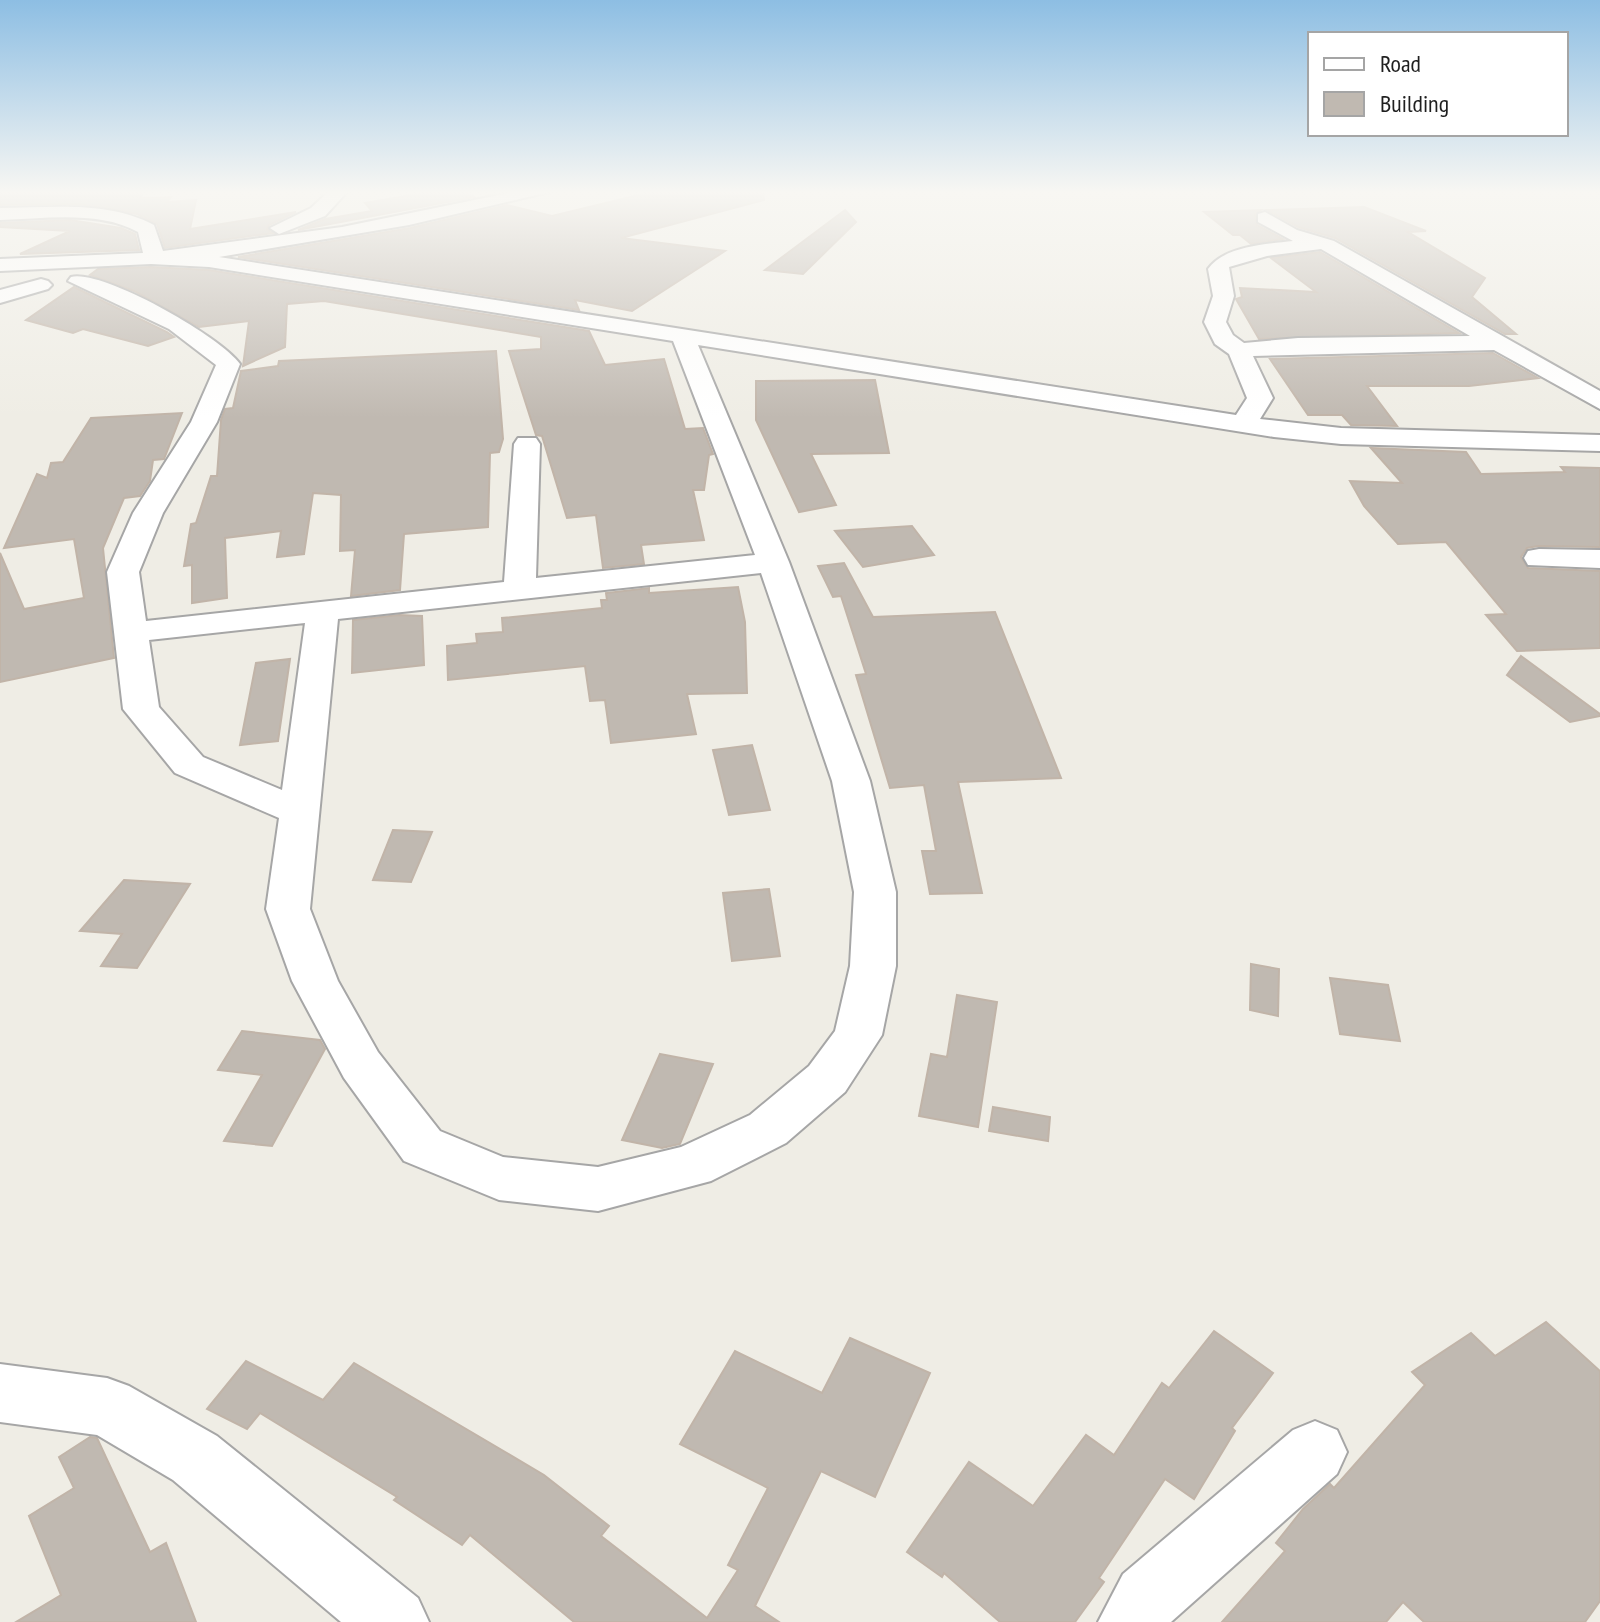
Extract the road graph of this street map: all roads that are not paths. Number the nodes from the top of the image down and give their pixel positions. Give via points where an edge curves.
1 (13, 267) edge
2 (114, 267) edge
3 (245, 267) edge
4 (1220, 267) edge
5 (1365, 267) edge
6 (81, 277) junction
7 (43, 279) junction
8 (1, 299) edge
9 (683, 337) junction
10 (1498, 343) junction
11 (1239, 350) junction
12 (1600, 401) edge
13 (1244, 424) junction
14 (1600, 443) edge
15 (527, 444) dead end
16 (1539, 558) dead end
17 (1600, 559) edge
18 (773, 562) junction
19 (520, 589) junction
20 (323, 609) junction
21 (134, 632) junction
22 (300, 812) junction
23 (0, 1393) edge
24 (1315, 1452) dead end
25 (394, 1622) edge
26 (1133, 1622) edge

1 - 7 street
2 - 6 street
3 - 9 street
4 - 11 street via 1225,300 1215,322 1223,339
5 - 10 street
6 - 7 street
6 - 21 street via 205,339 228,364 204,422 148,513 123,572
7 - 8 street
9 - 13 street
9 - 18 street
10 - 11 street
10 - 12 street
11 - 13 street via 1260,398
13 - 14 street via 1341,436
15 - 19 street
16 - 17 street
18 - 19 street
18 - 22 street via 851,781 875,892 873,966 858,1035 827,1079 768,1129 692,1166 598,1189 499,1178 422,1146 361,1065 315,981 288,909
19 - 20 street
20 - 21 street
20 - 22 street
21 - 22 street via 141,709 189,765
23 - 25 street via 107,1407 195,1458
24 - 26 street via 1147,1598

